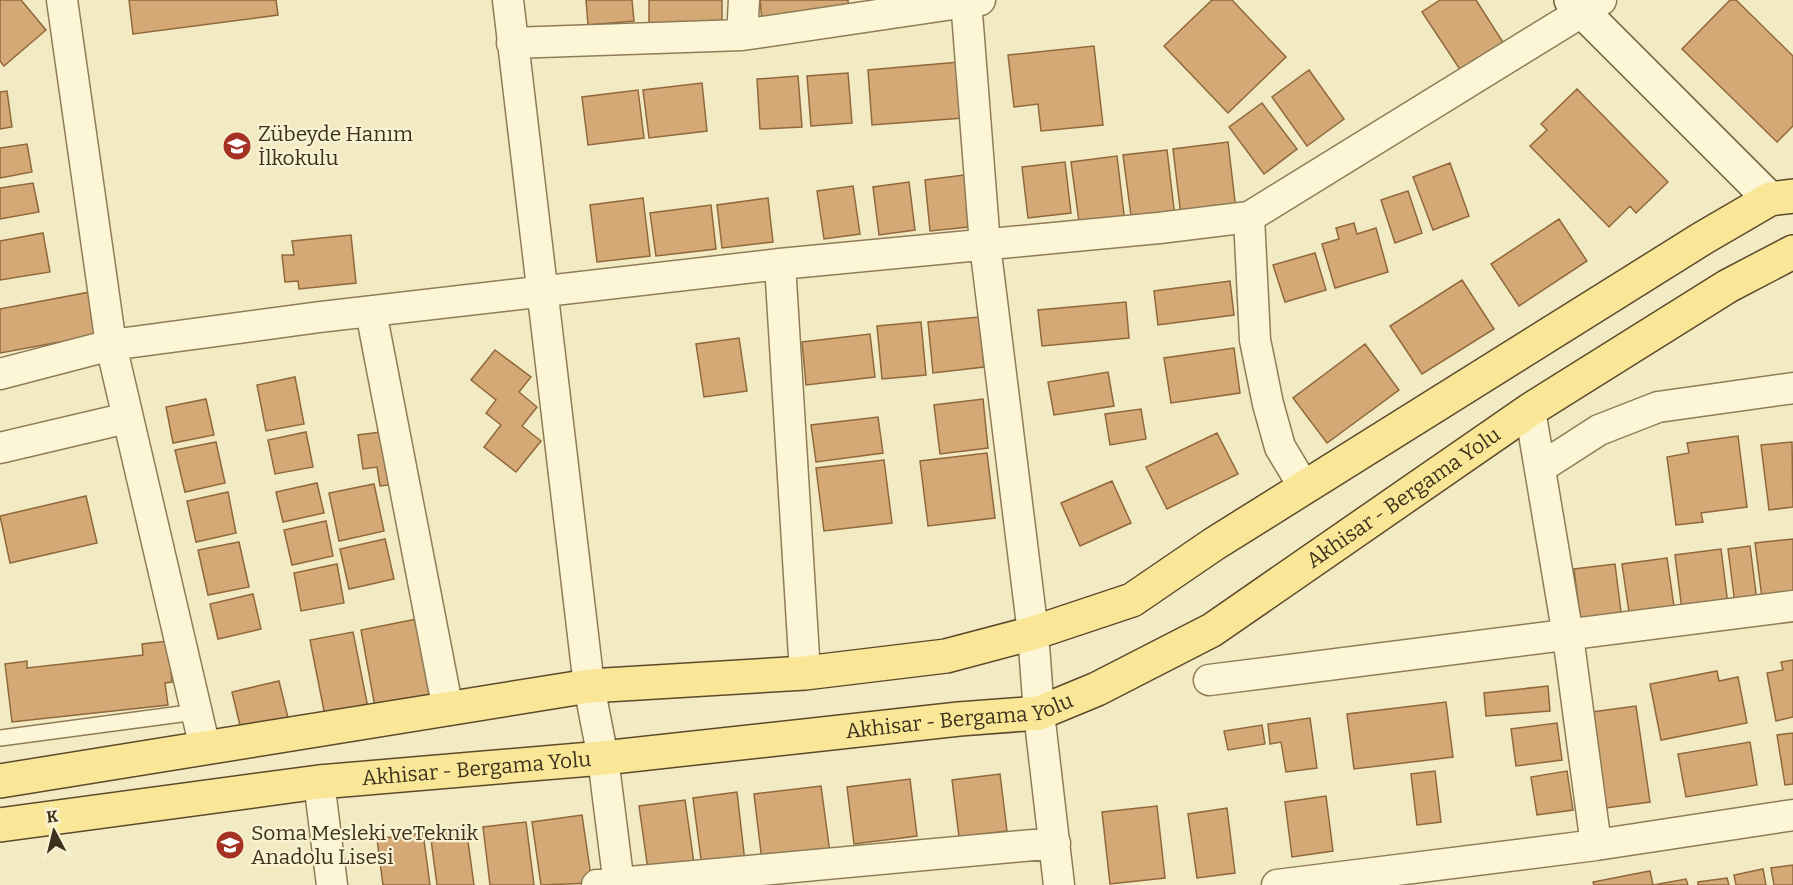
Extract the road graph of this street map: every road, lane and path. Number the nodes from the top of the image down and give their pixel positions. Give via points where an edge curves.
1 (62, 0) edge
2 (508, 0) edge
3 (744, 0) edge
4 (971, 1) edge
5 (1584, 4) edge
6 (742, 35) junction
7 (512, 43) junction
8 (1781, 197) edge
9 (1249, 217) junction
10 (985, 245) junction
11 (1793, 252) edge
12 (780, 264) junction
13 (541, 290) junction
14 (371, 312) junction
15 (111, 345) junction
16 (0, 374) edge
17 (1793, 388) edge
18 (1530, 410) junction
19 (127, 418) junction
20 (0, 448) edge
21 (1540, 468) junction
22 (1304, 487) junction
23 (1793, 606) edge
24 (1033, 633) junction
25 (1568, 636) junction
26 (805, 673) junction
27 (1209, 680) dead end
28 (589, 686) junction
29 (448, 710) junction
30 (196, 712) junction
31 (1039, 713) junction
32 (0, 738) edge
33 (204, 748) junction
34 (603, 758) junction
35 (0, 781) edge
36 (319, 782) junction
37 (1793, 815) edge
38 (0, 825) edge
39 (1055, 843) junction
40 (1596, 845) junction
41 (612, 884) edge
42 (332, 885) edge
43 (1059, 885) edge
44 (1277, 885) edge

1 - 15 street
2 - 7 street
3 - 6 street
4 - 6 street
4 - 10 street
5 - 8 street
5 - 9 street
6 - 7 street
7 - 13 street
8 - 22 main road via 1702,238
9 - 10 street
9 - 22 street via 1255,340 1268,405 1280,447
10 - 12 street
10 - 24 street
11 - 18 main road, Akhisar - Bergama Yolu via 1728,286
12 - 13 street
12 - 26 street
13 - 14 street
13 - 28 street
14 - 15 street
14 - 29 street
15 - 16 street
15 - 19 street
17 - 21 street via 1658,407 1599,430
18 - 21 street
18 - 31 main road, Akhisar - Bergama Yolu via 1212,630 1097,689
19 - 20 street
19 - 30 street
21 - 25 street
22 - 24 main road via 1132,600
23 - 25 street
24 - 26 main road via 946,656
24 - 31 street
25 - 27 street
25 - 40 street
26 - 28 main road
28 - 29 main road
28 - 34 street
29 - 33 main road
30 - 32 lane
30 - 33 street
31 - 34 main road, Akhisar - Bergama Yolu
31 - 39 street
33 - 35 main road
34 - 36 main road, Akhisar - Bergama Yolu
34 - 41 street
36 - 38 main road, Akhisar - Bergama Yolu
36 - 42 street
37 - 40 street
39 - 41 street
39 - 43 street
40 - 44 street

